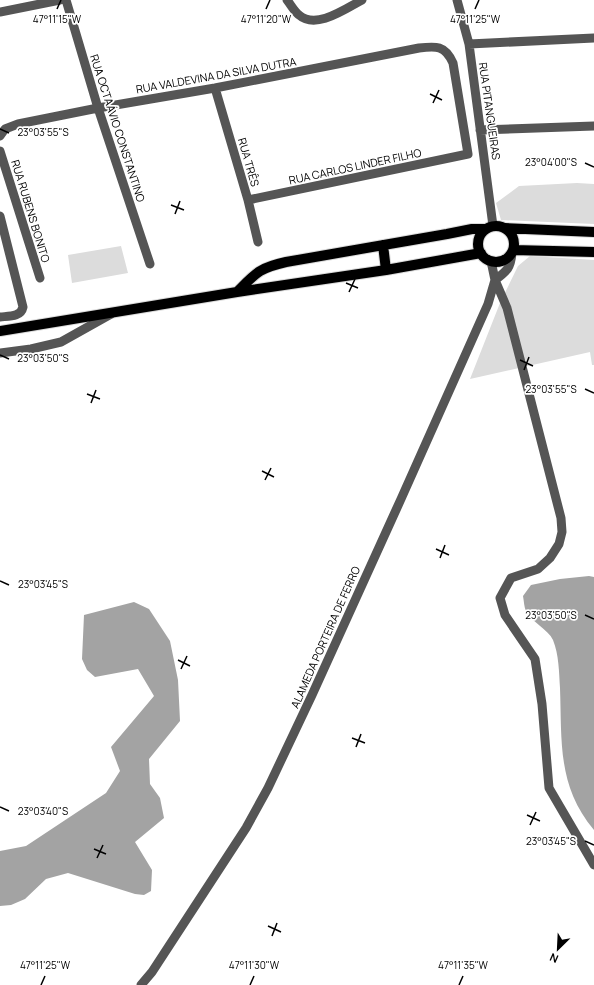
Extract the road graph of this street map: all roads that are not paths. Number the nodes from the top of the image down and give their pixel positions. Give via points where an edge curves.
1 (60, 0) edge
2 (66, 0) edge
3 (287, 0) edge
4 (362, 0) edge
5 (457, 0) edge
6 (0, 12) edge
7 (594, 38) edge
8 (468, 44) junction
9 (215, 88) junction
10 (98, 108) junction
11 (594, 126) edge
12 (480, 130) junction
13 (0, 136) edge
14 (0, 151) edge
15 (468, 154) joint
16 (248, 200) junction
17 (0, 216) edge
18 (489, 228) junction
19 (506, 228) junction
20 (594, 232) edge
21 (258, 242) dead end
22 (383, 245) junction
23 (513, 251) junction
24 (594, 252) edge
25 (480, 253) junction
26 (491, 261) junction
27 (150, 264) dead end
28 (386, 270) junction
29 (40, 278) dead end
30 (495, 280) junction
31 (237, 292) junction
32 (112, 313) junction
33 (0, 318) edge
34 (0, 331) edge
35 (0, 353) edge
36 (594, 864) edge
37 (141, 985) edge

1 - 6 street
2 - 10 street, RUA OCTAÁVIO CONSTANTINO
3 - 4 street via 299,15 317,21
5 - 8 street, RUA PITANGUEIRAS
7 - 8 street
8 - 12 street, RUA PITANGUEIRAS
9 - 10 street, RUA VALDEVINA DA SILVA DUTRA
9 - 15 street, RUA VALDEVINA DA SILVA DUTRA via 419,48 443,49 450,55 453,63
9 - 16 street, RUA TRÊS
10 - 13 street, RUA VALDEVINA DA SILVA DUTRA via 18,124 5,129
10 - 27 street, RUA OCTAÁVIO CONSTANTINO
11 - 12 street
12 - 18 street, RUA PITANGUEIRAS
14 - 29 street, RUA RUBENS BONITO
15 - 16 street, RUA CARLOS LINDER FILHO
16 - 21 street, RUA TRÊS
17 - 33 street via 23,307 18,314
18 - 19 main road
18 - 22 main road
18 - 25 main road via 478,240
19 - 20 main road
19 - 23 main road via 513,238
22 - 28 main road
22 - 31 main road via 268,266
23 - 24 main road
23 - 26 main road via 505,260
23 - 30 street, ALAMEDA PORTEIRA DE FERRO via 508,269
25 - 26 main road
25 - 28 main road
26 - 30 street, ALAMEDA PORTEIRA DE FERRO
28 - 31 main road
30 - 36 street via 509,316 561,518 562,532 559,544 550,558 538,569 511,578 500,598 505,615 535,659 542,704 549,788
30 - 37 street, ALAMEDA PORTEIRA DE FERRO via 488,304 401,499 268,788 246,828
31 - 32 main road
32 - 34 main road
32 - 35 street via 61,342

